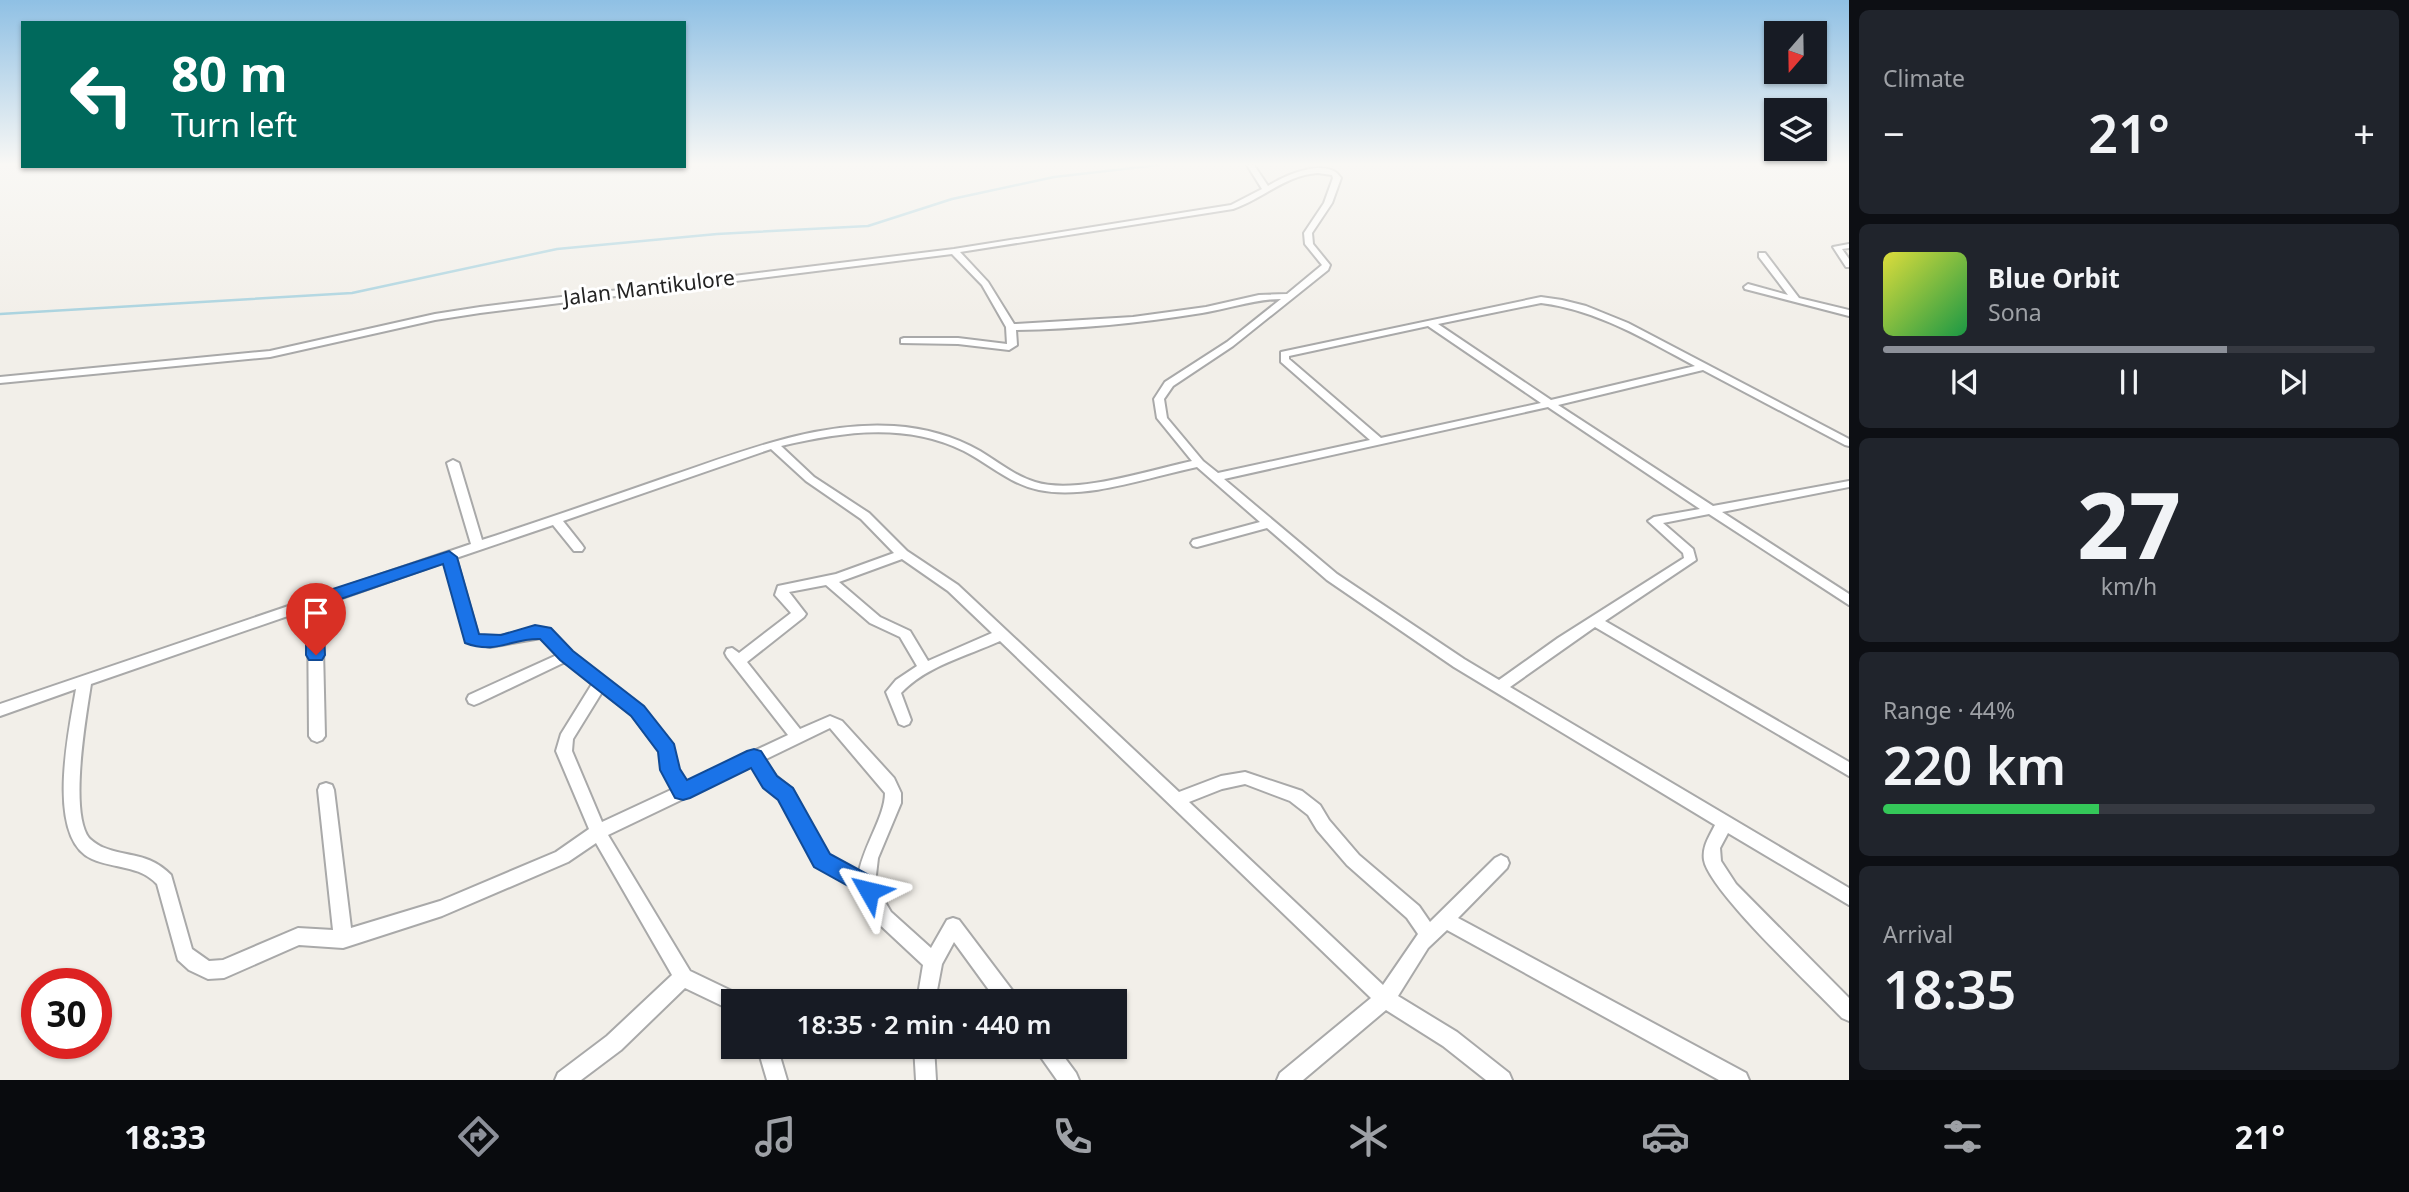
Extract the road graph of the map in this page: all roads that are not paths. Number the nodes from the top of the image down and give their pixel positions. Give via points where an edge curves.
1 (1180, 215) edge
2 (1320, 215) edge
3 (1849, 246) edge
4 (954, 251) junction
5 (1762, 256) dead end
6 (1849, 265) edge
7 (1748, 287) dead end
8 (1291, 297) junction
9 (1796, 299) junction
10 (1849, 313) edge
11 (1431, 324) junction
12 (1011, 327) junction
13 (904, 341) dead end
14 (1704, 367) junction
15 (0, 380) edge
16 (1549, 404) junction
17 (1378, 441) junction
18 (1849, 443) edge
19 (772, 444) junction
20 (453, 463) dead end
21 (1199, 463) junction
22 (1216, 477) junction
23 (1849, 484) edge
24 (1710, 509) junction
25 (556, 520) junction
26 (1268, 524) junction
27 (1197, 543) dead end
28 (478, 546) junction
29 (579, 548) dead end
30 (904, 554) junction
31 (449, 557) junction
32 (828, 579) junction
33 (1849, 600) edge
34 (314, 601) junction
35 (1595, 621) junction
36 (1002, 634) junction
37 (566, 656) junction
38 (735, 657) joint
39 (926, 669) junction
40 (85, 680) junction
41 (601, 682) junction
42 (1501, 686) junction
43 (474, 699) dead end
44 (0, 710) edge
45 (904, 720) dead end
46 (317, 736) dead end
47 (797, 736) junction
48 (754, 757) junction
49 (1849, 770) edge
50 (326, 790) dead end
51 (683, 792) junction
52 (1178, 800) junction
53 (1724, 824) junction
54 (598, 832) junction
55 (1501, 863) dead end
56 (869, 886) junction
57 (1849, 897) edge
58 (1444, 919) junction
59 (1429, 935) junction
60 (343, 939) junction
61 (933, 962) junction
62 (683, 977) junction
63 (928, 989) edge
64 (999, 989) edge
65 (721, 995) edge
66 (1385, 999) junction
67 (1849, 1011) edge
68 (771, 1059) edge
69 (925, 1059) edge
70 (1052, 1059) edge
71 (565, 1080) edge
72 (777, 1080) edge
73 (926, 1080) edge
74 (1069, 1080) edge
75 (1287, 1080) edge
76 (1502, 1080) edge
77 (1739, 1080) edge

1 - 4 street, Jalan Mantikulore
2 - 8 street via 1308,233 1309,244 1326,266
3 - 6 street via 1837,247
4 - 12 street via 985,284
4 - 15 street, Jalan Mantikulore via 480,310 270,354
5 - 9 street
7 - 9 street
8 - 12 street via 1274,295 1159,316
8 - 21 street via 1161,393 1162,418
9 - 10 street
11 - 14 street via 1533,300 1568,303 1634,330
11 - 16 street
11 - 17 street via 1284,354 1299,375
12 - 13 street via 1009,347
14 - 16 street
14 - 18 street
16 - 17 street
16 - 24 street
17 - 22 street
19 - 21 street via 845,430 918,431 963,446 1014,478 1054,489
19 - 25 street
19 - 30 street via 810,479 865,516
20 - 28 street
21 - 22 street
22 - 26 street
23 - 24 street
24 - 33 street
24 - 35 street via 1654,521 1689,552 1690,560
25 - 28 street
25 - 29 street
26 - 27 street
26 - 42 street via 1332,576 1459,663
28 - 31 street
30 - 32 street
30 - 36 street via 953,588
31 - 34 street
31 - 37 street via 472,638 501,641 545,633
32 - 38 street via 783,589 782,595 799,614
32 - 39 street via 869,616 905,634
34 - 40 street
34 - 46 street
35 - 42 street
35 - 49 street
36 - 39 street
36 - 52 street
37 - 41 street
37 - 43 street
38 - 47 street
39 - 45 street via 893,692
40 - 44 street
40 - 60 street via 72,764 72,796 81,841 93,853 157,870 164,880 184,954 208,970 224,969 298,936
41 - 51 street via 638,711 667,750 670,770
41 - 54 street via 566,738 564,751
42 - 53 street
47 - 48 street
47 - 56 street via 834,723 893,793 870,859
48 - 51 street
48 - 56 street via 770,782 786,794 822,860
50 - 60 street
51 - 54 street
52 - 59 street via 1245,778 1296,796 1314,810 1353,860 1413,912
52 - 66 street
53 - 57 street
53 - 67 street via 1712,848 1713,863 1731,890
54 - 60 street via 562,857 516,878 442,908
54 - 62 street
55 - 58 street
56 - 61 street via 885,919
58 - 59 street
58 - 77 street
59 - 66 street
61 - 63 street
61 - 64 street via 953,926
62 - 65 street
62 - 71 street via 614,1043
66 - 75 street
66 - 76 street via 1450,1039
68 - 72 street
69 - 73 street
70 - 74 street

